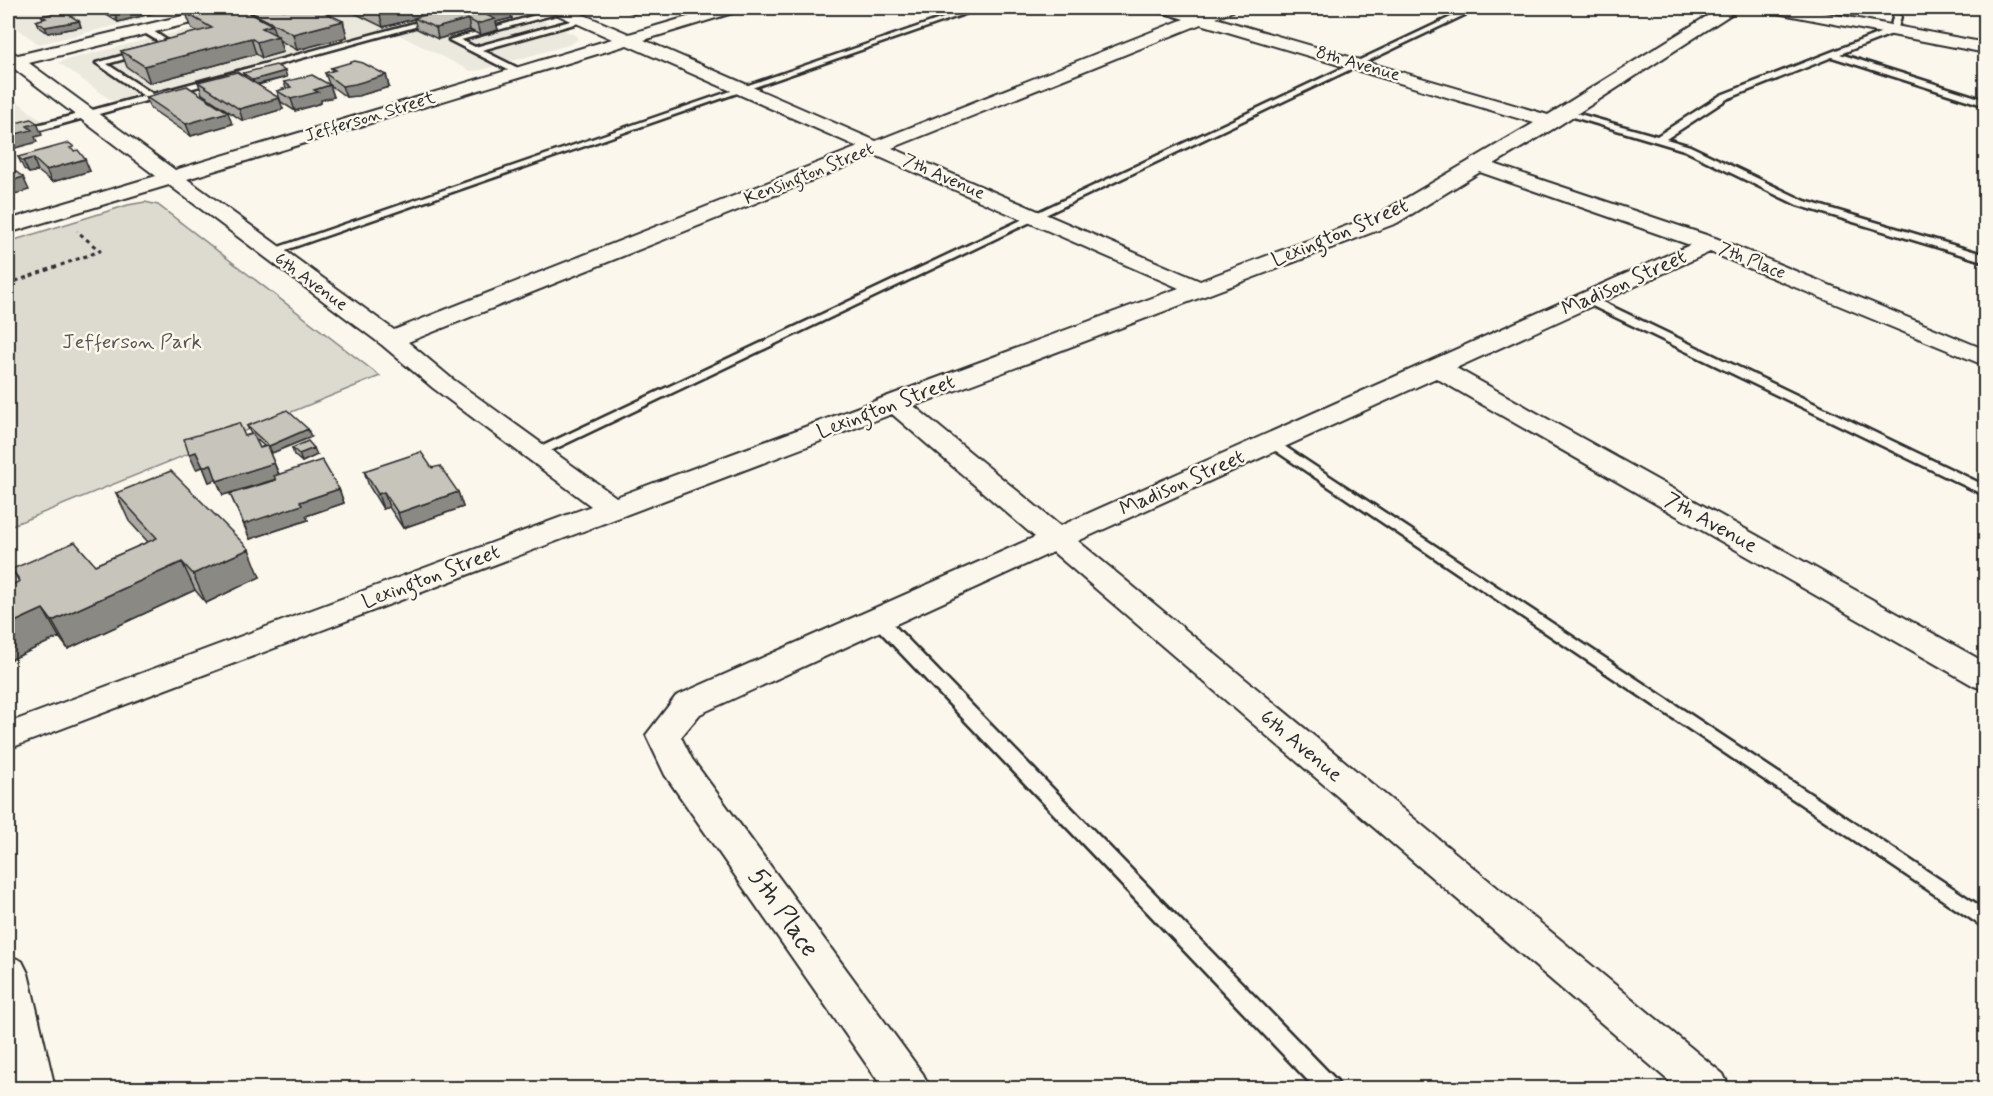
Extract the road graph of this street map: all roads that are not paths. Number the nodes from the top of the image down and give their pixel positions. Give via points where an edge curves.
1 (234, 8) edge
2 (733, 8) edge
3 (978, 8) edge
4 (1164, 8) edge
5 (1227, 8) edge
6 (1475, 8) edge
7 (1730, 8) edge
8 (1777, 8) edge
9 (557, 9) edge
10 (448, 16) edge
11 (1200, 18) junction
12 (582, 20) junction
13 (1895, 23) junction
14 (144, 29) junction
15 (354, 34) dead end
16 (364, 39) junction
17 (628, 39) junction
18 (1986, 48) edge
19 (474, 50) junction
20 (1833, 55) junction
21 (10, 60) edge
22 (1358, 64) junction
23 (519, 72) junction
24 (740, 90) junction
25 (152, 97) junction
26 (1986, 103) edge
27 (86, 114) junction
28 (1558, 118) junction
29 (8, 136) edge
30 (1658, 140) junction
31 (878, 147) junction
32 (1478, 165) junction
33 (170, 177) junction
34 (1033, 217) junction
35 (8, 227) edge
36 (1710, 244) junction
37 (270, 252) junction
38 (1986, 259) edge
39 (1200, 289) junction
40 (1588, 299) junction
41 (391, 340) junction
42 (1986, 359) edge
43 (1437, 368) junction
44 (895, 403) junction
45 (1272, 442) junction
46 (537, 453) junction
47 (1986, 492) edge
48 (613, 509) junction
49 (1056, 540) junction
50 (879, 620) junction
51 (1986, 678) edge
52 (663, 735) joint
53 (8, 736) edge
54 (1986, 921) edge
55 (8, 973) edge
56 (33, 1089) edge
57 (908, 1089) edge
58 (1329, 1089) edge
59 (1708, 1089) edge

1 - 14 street
2 - 17 street, Jefferson Street
3 - 24 lane
4 - 11 street, 8th Avenue
5 - 11 street, Kensington Street
6 - 22 lane
7 - 28 street, Lexington Street
8 - 13 street
9 - 12 street, 7th Avenue
9 - 19 lane via 453,40
10 - 16 lane
11 - 22 street, 8th Avenue
11 - 31 street, Kensington Street
12 - 17 street, 7th Avenue
12 - 19 lane
13 - 18 street
13 - 20 lane
14 - 21 street
14 - 25 lane via 170,45 100,63
15 - 16 lane
16 - 25 lane
17 - 23 street, Jefferson Street
17 - 24 street, 7th Avenue
19 - 23 lane
20 - 26 lane
20 - 30 lane via 1724,97
21 - 27 street, 6th Avenue
22 - 28 street, 8th Avenue
22 - 34 lane
23 - 33 street, Jefferson Street
24 - 31 street, 7th Avenue
24 - 37 lane
25 - 27 lane
27 - 29 lane
27 - 33 street, 6th Avenue
28 - 30 lane
28 - 32 street, Lexington Street
30 - 38 lane via 1706,156 1801,203
31 - 34 street, 7th Avenue
31 - 41 street, Kensington Street
32 - 36 street, 7th Place
32 - 39 street, Lexington Street via 1389,218
33 - 35 street, Jefferson Street
33 - 37 street, 6th Avenue
34 - 39 street, 7th Avenue
34 - 46 lane
36 - 40 street, Madison Street
36 - 42 street, 7th Place
37 - 41 street, 6th Avenue
39 - 44 street, Lexington Street
40 - 43 street, Madison Street
40 - 47 lane
41 - 46 street, 6th Avenue
43 - 45 street, Madison Street
43 - 51 street, 7th Avenue
44 - 48 street, Lexington Street
44 - 49 street, 6th Avenue
45 - 49 street, Madison Street
45 - 54 lane
46 - 48 street, 6th Avenue
48 - 53 street, Lexington Street
49 - 50 street, Madison Street
49 - 59 street, 6th Avenue
50 - 52 street, Madison Street via 688,705
50 - 58 lane
52 - 57 street, 5th Place via 678,766
55 - 56 street

